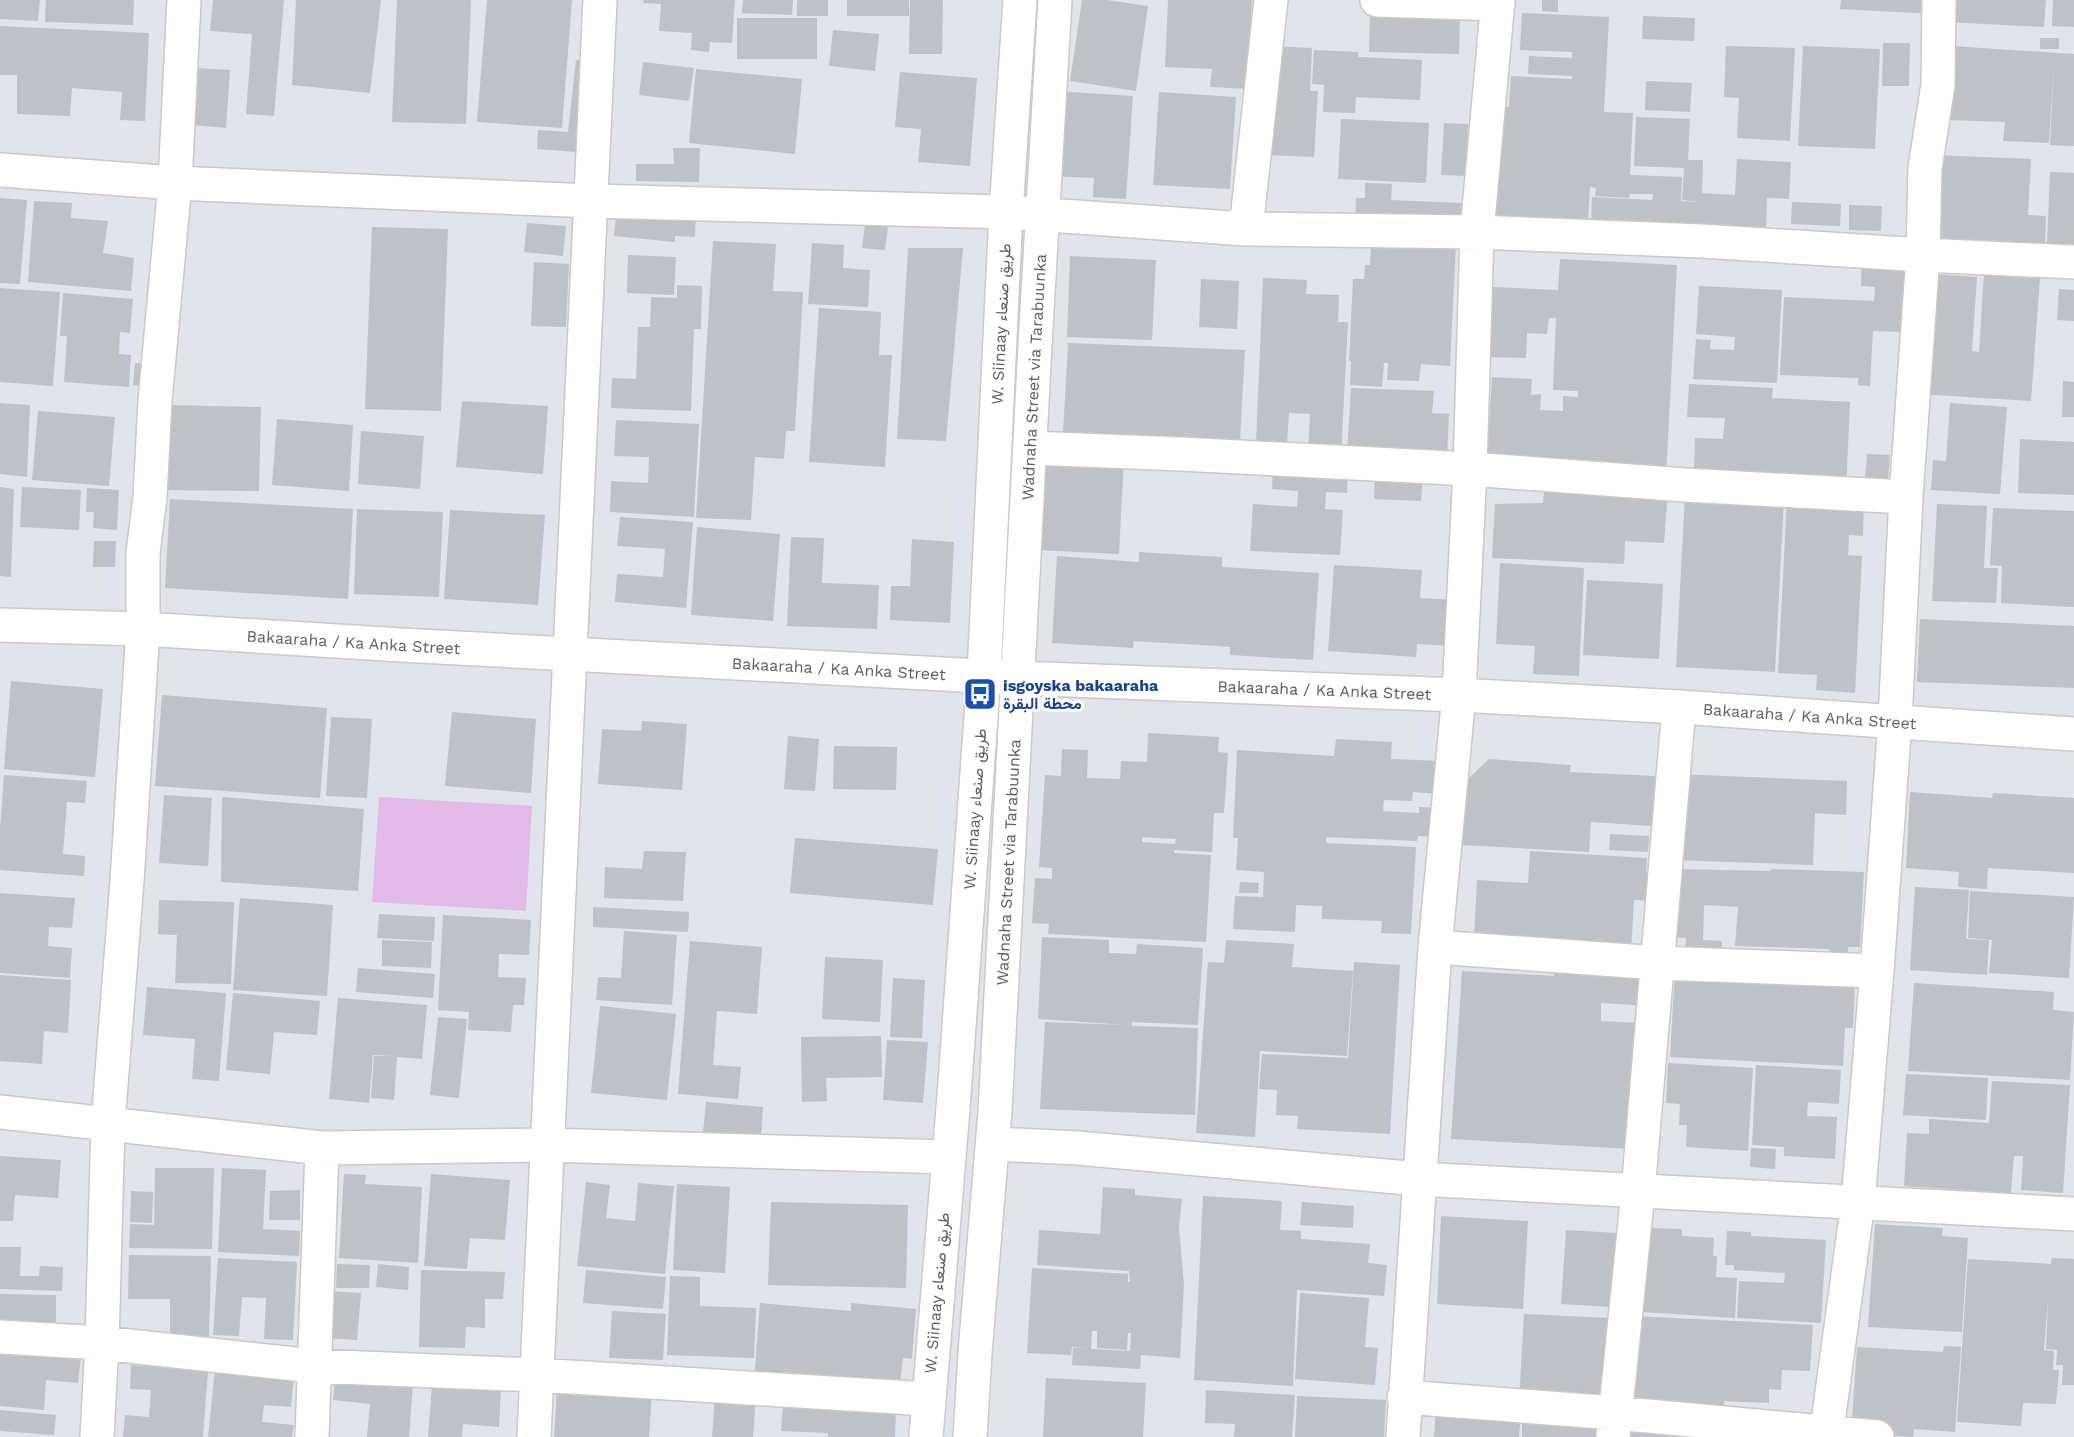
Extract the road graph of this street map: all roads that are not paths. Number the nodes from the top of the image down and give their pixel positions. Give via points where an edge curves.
1 (184, 0) edge
2 (600, 0) edge
3 (1020, 0) edge
4 (1055, 0) edge
5 (1271, 0) edge
6 (1377, 0) edge
7 (1939, 0) edge
8 (1498, 2) edge
9 (0, 170) edge
10 (175, 183) junction
11 (591, 201) junction
12 (1006, 212) junction
13 (1043, 213) junction
14 (1246, 229) junction
15 (1477, 232) junction
16 (1923, 255) junction
17 (2074, 262) edge
18 (1030, 448) junction
19 (1470, 469) junction
20 (1906, 496) junction
21 (0, 625) edge
22 (143, 629) junction
23 (570, 653) junction
24 (984, 675) junction
25 (1018, 678) junction
26 (1459, 695) junction
27 (1679, 707) junction
28 (1895, 722) junction
29 (2074, 734) edge
30 (1435, 947) junction
31 (1658, 963) junction
32 (1877, 970) junction
33 (0, 1112) edge
34 (108, 1123) junction
35 (993, 1144) junction
36 (547, 1145) junction
37 (322, 1148) junction
38 (949, 1157) junction
39 (1419, 1179) junction
40 (1638, 1192) junction
41 (1858, 1202) junction
42 (2074, 1214) edge
43 (0, 1337) edge
44 (102, 1343) junction
45 (313, 1366) junction
46 (537, 1375) junction
47 (1404, 1397) junction
48 (928, 1399) junction
49 (1614, 1425) edge
50 (1827, 1435) edge
51 (97, 1437) edge
52 (312, 1437) edge
53 (534, 1437) edge
54 (926, 1437) edge
55 (970, 1437) edge
56 (1403, 1437) edge
57 (1877, 1437) edge

1 - 10 street
2 - 11 street
3 - 12 street, W. Siinaay طريق صنعاء
4 - 13 street, Wadnaha Street via Tarabuunka
5 - 14 street
6 - 8 street
7 - 16 street via 1938,85 1925,168
8 - 15 street
9 - 10 street
10 - 11 street
10 - 22 street via 142,553
11 - 12 street
11 - 23 street
12 - 13 street
12 - 24 street, W. Siinaay طريق صنعاء
13 - 14 street
13 - 18 street, Wadnaha Street via Tarabuunka
14 - 15 street
15 - 16 street
15 - 19 street
16 - 17 street
16 - 20 street
18 - 19 street
18 - 25 street, Wadnaha Street via Tarabuunka
19 - 20 street
19 - 26 street
20 - 28 street
21 - 22 street, Bakaaraha / Ka Anka Street
22 - 23 street, Bakaaraha / Ka Anka Street
22 - 34 street
23 - 24 street, Bakaaraha / Ka Anka Street
23 - 36 street
24 - 25 street, Bakaaraha / Ka Anka Street
24 - 38 street, W. Siinaay طريق صنعاء
25 - 26 street, Bakaaraha / Ka Anka Street
25 - 35 street, Wadnaha Street via Tarabuunka
26 - 27 street, Bakaaraha / Ka Anka Street
26 - 30 street
27 - 28 street, Bakaaraha / Ka Anka Street
27 - 31 street
28 - 29 street, Bakaaraha / Ka Anka Street
28 - 32 street
30 - 31 street
30 - 39 street
31 - 32 street
31 - 40 street
32 - 41 street
33 - 34 street
34 - 37 street
34 - 44 street
35 - 39 street
35 - 55 street, Wadnaha Street via Tarabuunka
36 - 37 street
36 - 38 street
36 - 46 street
37 - 45 street
38 - 48 street, W. Siinaay طريق صنعاء
39 - 40 street
39 - 47 street
40 - 41 street
40 - 49 street
41 - 42 street
41 - 50 street
43 - 44 street
44 - 45 street
44 - 51 street
45 - 46 street
45 - 52 street
46 - 48 street
46 - 53 street
47 - 49 street
47 - 56 street
48 - 54 street, W. Siinaay طريق صنعاء
49 - 50 street
50 - 57 street

